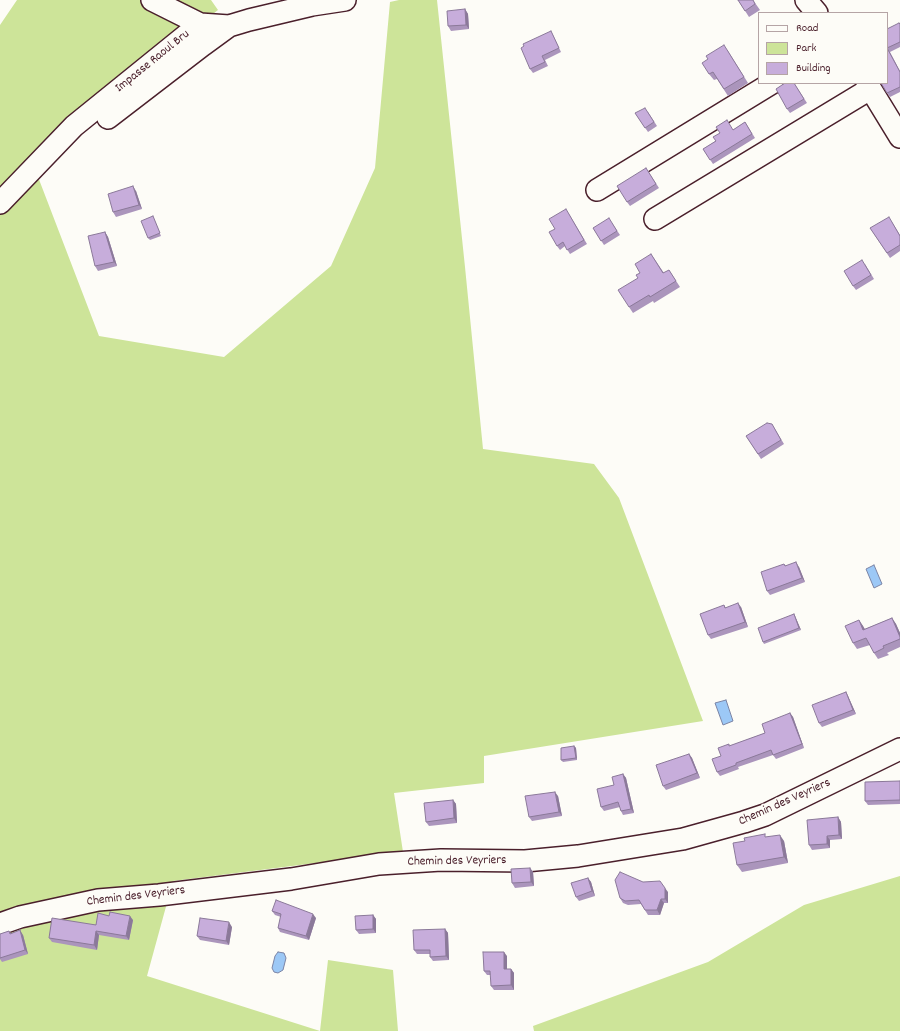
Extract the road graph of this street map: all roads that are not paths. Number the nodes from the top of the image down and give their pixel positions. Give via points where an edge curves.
1 (152, 0) edge
2 (345, 0) edge
3 (806, 0) edge
4 (816, 12) edge
5 (200, 24) junction
6 (229, 26) junction
7 (770, 84) edge
8 (869, 86) edge
9 (108, 118) dead end
10 (900, 137) edge
11 (597, 190) dead end
12 (0, 203) edge
13 (655, 219) dead end
14 (900, 749) edge
15 (0, 924) edge

1 - 5 street
2 - 6 street, Impasse Raoul Bru via 312,5
3 - 4 street
5 - 6 street, Impasse Raoul Bru
5 - 12 street, Impasse Raoul Bru via 74,126
6 - 9 street
7 - 11 street
8 - 10 street
8 - 13 street
14 - 15 street, Chemin des Veyriers via 765,815 682,839 578,856 533,860 442,860 379,864 291,879 98,900 20,917

